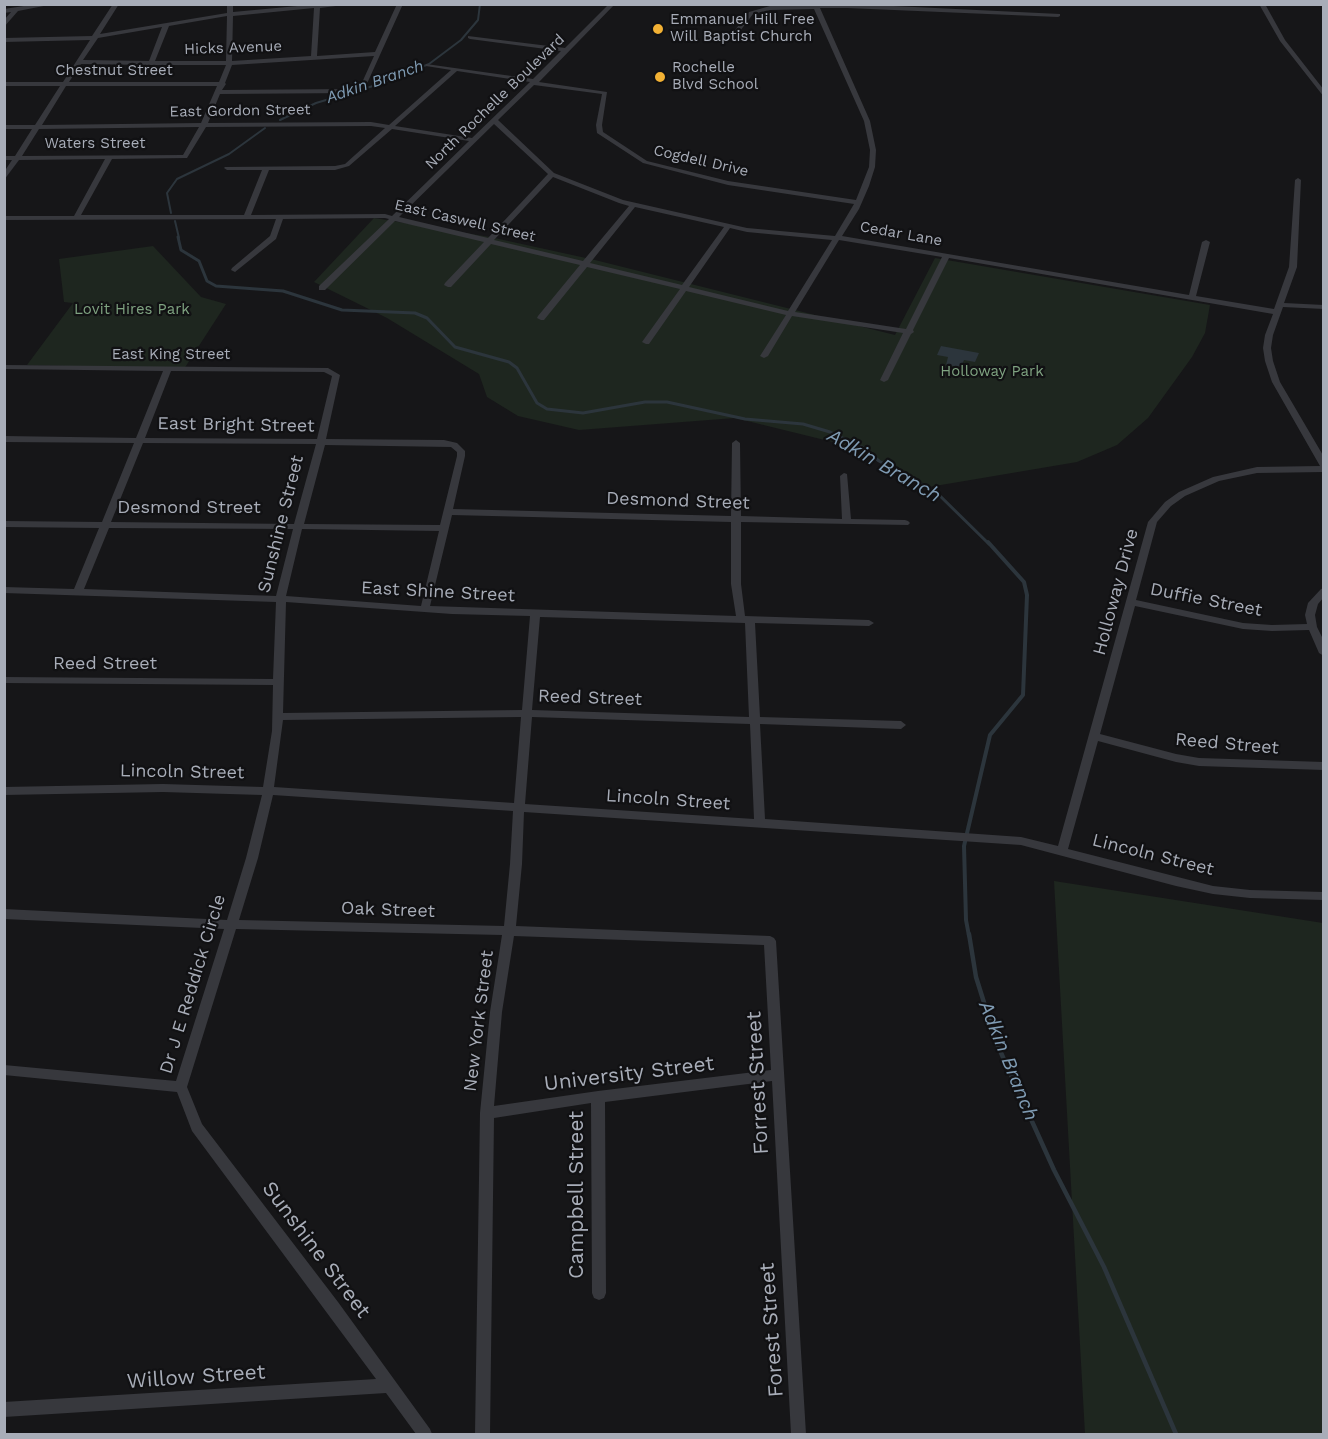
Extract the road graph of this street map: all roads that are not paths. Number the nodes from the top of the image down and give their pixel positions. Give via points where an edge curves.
1 (52, 4) edge
2 (116, 4) edge
3 (230, 4) edge
4 (350, 4) edge
5 (400, 4) edge
6 (613, 4) edge
7 (1263, 4) edge
8 (815, 5) edge
9 (317, 6) junction
10 (16, 9) junction
11 (4, 11) edge
12 (230, 14) junction
13 (1058, 15) dead end
14 (4, 25) edge
15 (166, 25) junction
16 (735, 34) dead end
17 (96, 37) junction
18 (470, 37) dead end
19 (4, 40) edge
20 (568, 50) junction
21 (378, 54) junction
22 (314, 58) junction
23 (80, 62) junction
24 (151, 63) junction
25 (229, 63) junction
26 (428, 65) dead end
27 (456, 69) junction
28 (535, 82) junction
29 (4, 84) edge
30 (66, 84) junction
31 (223, 84) junction
32 (363, 87) dead end
33 (352, 91) dead end
34 (219, 92) junction
35 (1323, 95) edge
36 (495, 121) junction
37 (204, 125) junction
38 (4, 127) edge
39 (38, 127) junction
40 (391, 127) junction
41 (476, 140) junction
42 (4, 158) edge
43 (17, 158) junction
44 (109, 158) junction
45 (227, 168) dead end
46 (266, 168) junction
47 (552, 174) junction
48 (4, 178) edge
49 (1298, 180) dead end
50 (858, 202) junction
51 (633, 205) junction
52 (280, 216) junction
53 (247, 217) junction
54 (4, 218) edge
55 (76, 218) junction
56 (395, 218) junction
57 (728, 226) junction
58 (837, 238) junction
59 (490, 240) junction
60 (1206, 242) dead end
61 (946, 256) junction
62 (586, 263) junction
63 (235, 270) dead end
64 (448, 285) dead end
65 (322, 288) dead end
66 (685, 288) junction
67 (1192, 298) junction
68 (1323, 307) edge
69 (1278, 309) junction
70 (791, 314) junction
71 (541, 318) dead end
72 (910, 332) junction
73 (646, 342) dead end
74 (764, 356) dead end
75 (4, 368) edge
76 (168, 369) junction
77 (336, 375) joint
78 (884, 380) dead end
79 (4, 439) edge
80 (139, 440) junction
81 (321, 442) junction
82 (736, 443) dead end
83 (1323, 467) edge
84 (844, 476) dead end
85 (449, 512) junction
86 (735, 519) junction
87 (847, 522) junction
88 (905, 523) dead end
89 (4, 524) edge
90 (104, 525) junction
91 (298, 525) junction
92 (445, 528) junction
93 (4, 590) edge
94 (1323, 591) edge
95 (78, 592) junction
96 (281, 599) junction
97 (1130, 602) junction
98 (425, 609) junction
99 (535, 614) junction
100 (745, 620) junction
101 (869, 624) dead end
102 (1312, 627) junction
103 (1323, 653) edge
104 (4, 680) edge
105 (278, 682) junction
106 (526, 713) junction
107 (277, 717) junction
108 (754, 720) junction
109 (901, 725) dead end
110 (1094, 736) junction
111 (1323, 766) edge
112 (4, 791) edge
113 (268, 791) junction
114 (519, 809) junction
115 (760, 824) junction
116 (1062, 851) junction
117 (1323, 896) edge
118 (4, 914) edge
119 (230, 924) junction
120 (509, 932) junction
121 (770, 941) joint
122 (4, 1070) edge
123 (777, 1075) junction
124 (181, 1087) junction
125 (598, 1097) junction
126 (487, 1113) junction
127 (786, 1222) joint
128 (599, 1293) dead end
129 (390, 1385) junction
130 (4, 1410) edge
131 (425, 1434) edge
132 (482, 1434) edge
133 (799, 1434) edge

1 - 10 street
2 - 17 street
3 - 12 street
4 - 9 street
5 - 21 street
6 - 20 street, North Rochelle Boulevard
7 - 35 street via 1282,40
8 - 13 street
8 - 16 street via 750,13
8 - 50 street via 858,97 871,137 872,167
9 - 12 street
9 - 22 street
10 - 11 street
10 - 14 street
12 - 15 street
12 - 25 street
15 - 17 street
15 - 24 street
17 - 19 street
17 - 23 street
18 - 20 street
20 - 28 street, North Rochelle Boulevard
21 - 22 street, Hicks Avenue
21 - 32 street
22 - 25 street, Hicks Avenue
23 - 24 street, Hicks Avenue
23 - 30 street
24 - 25 street, Hicks Avenue
25 - 31 street
26 - 27 street
27 - 28 street
27 - 40 street
28 - 36 street, North Rochelle Boulevard
28 - 50 street, Cogdell Drive via 605,93 600,133 645,162 728,183
29 - 30 street, Chestnut Street
30 - 31 street, Chestnut Street
30 - 39 street
31 - 34 street
33 - 34 street
34 - 37 street
36 - 41 street, North Rochelle Boulevard
36 - 47 street, Cedar Lane
37 - 39 street, East Gordon Street
37 - 40 street, East Gordon Street
37 - 44 street, Waters Street via 185,157
38 - 39 street, East Gordon Street
39 - 43 street
40 - 41 street, East Gordon Street
40 - 46 street via 341,167
41 - 56 street, North Rochelle Boulevard
42 - 43 street, Waters Street
43 - 44 street, Waters Street
43 - 48 street
44 - 55 street
45 - 46 street
46 - 53 street
47 - 51 street, Cedar Lane
47 - 59 street
49 - 69 street via 1293,267
50 - 58 street
51 - 57 street, Cedar Lane
51 - 62 street
52 - 53 street, East Caswell Street
52 - 56 street, East Caswell Street
52 - 63 street via 273,237
53 - 55 street, East Caswell Street
54 - 55 street, East Caswell Street
56 - 59 street, East Caswell Street
56 - 65 street, North Rochelle Boulevard
57 - 58 street, Cedar Lane
57 - 66 street
58 - 61 street, Cedar Lane
58 - 70 street
59 - 62 street, East Caswell Street
59 - 64 street
60 - 67 street
61 - 67 street, Cedar Lane
61 - 72 street
62 - 66 street, East Caswell Street
62 - 71 street
66 - 70 street, East Caswell Street
66 - 73 street
67 - 69 street, Cedar Lane
68 - 69 street, Cedar Lane
69 - 83 street via 1267,348 1271,371
70 - 72 street, East Caswell Street
70 - 74 street
72 - 78 street
75 - 76 street, East King Street
76 - 77 street, East King Street via 325,370
76 - 80 street
77 - 81 street, Sunshine Street
79 - 80 street, East Bright Street
80 - 81 street, East Bright Street
80 - 90 street
81 - 85 street, East Bright Street via 454,445 461,456
81 - 91 street, Sunshine Street
82 - 86 street
83 - 97 street, Holloway Drive via 1246,472 1216,479 1182,494 1168,504 1150,528
84 - 87 street
85 - 86 street, Desmond Street
85 - 92 street
86 - 87 street, Desmond Street
86 - 100 street via 736,584
87 - 88 street, Desmond Street
89 - 90 street, Desmond Street
90 - 91 street, Desmond Street
90 - 95 street
91 - 92 street, Desmond Street
91 - 96 street, Sunshine Street
92 - 98 street
93 - 95 street, East Shine Street
94 - 102 street via 1311,609
95 - 96 street, East Shine Street
96 - 98 street, East Shine Street
96 - 105 street, Sunshine Street
97 - 102 street, Duffie Street via 1243,626
97 - 110 street, Holloway Drive
98 - 99 street, East Shine Street
99 - 100 street, East Shine Street
99 - 106 street, New York Street
100 - 101 street, East Shine Street
100 - 108 street
102 - 103 street
104 - 105 street, Reed Street
105 - 107 street, Sunshine Street
106 - 107 street, Reed Street
106 - 108 street, Reed Street
106 - 114 street, New York Street
107 - 113 street, Sunshine Street
108 - 109 street, Reed Street
108 - 115 street
110 - 111 street, Reed Street via 1199,762
110 - 116 street, Holloway Drive
112 - 113 street, Lincoln Street
113 - 114 street, Lincoln Street
113 - 119 street, Dr J E Reddick Circle via 252,858
114 - 115 street, Lincoln Street
114 - 120 street, New York Street
115 - 116 street, Lincoln Street via 1021,841
116 - 117 street, Lincoln Street via 1213,890
118 - 119 street, Oak Street
119 - 120 street, Oak Street
119 - 124 street, Dr J E Reddick Circle
120 - 121 street, Oak Street
120 - 126 street, New York Street via 496,1012
121 - 123 street, Forrest Street
122 - 124 street, Dr J E Reddick Circle
123 - 125 street, University Street
123 - 127 street, Forrest Street
124 - 129 street, Sunshine Street via 197,1126
125 - 126 street, University Street
125 - 128 street, Campbell Street
126 - 132 street, New York Street
127 - 133 street, Forest Street
129 - 130 street, Willow Street
129 - 131 street, Sunshine Street

